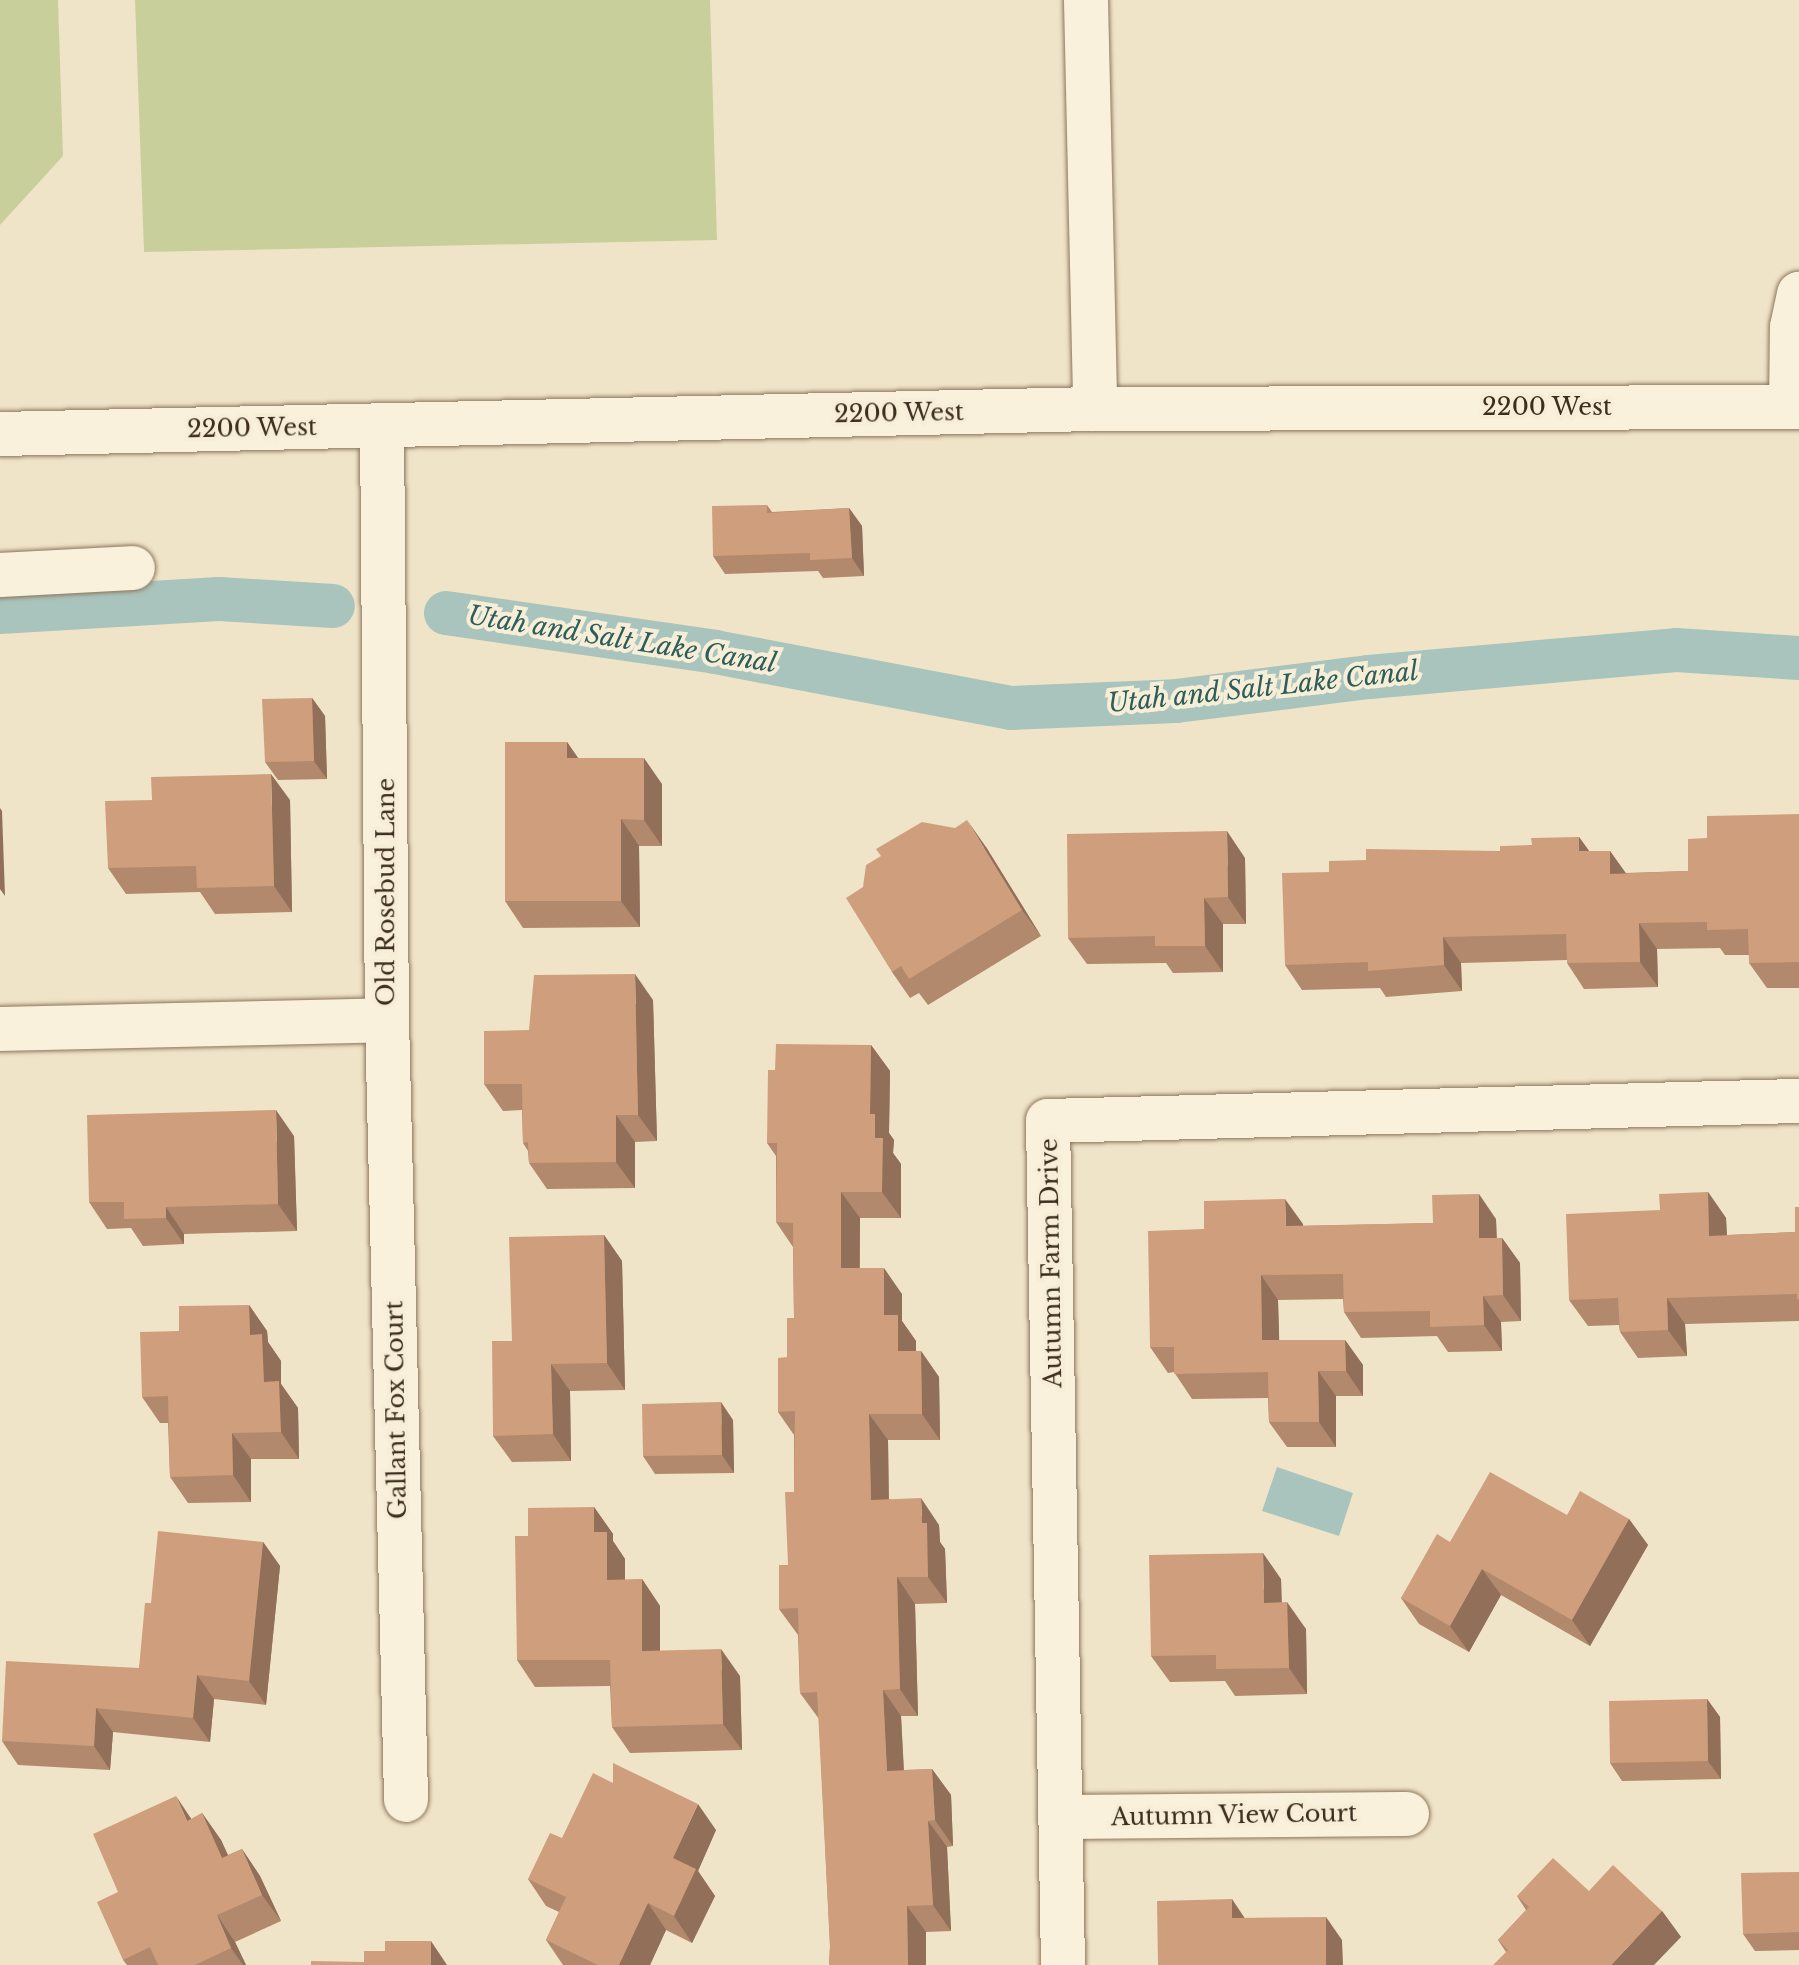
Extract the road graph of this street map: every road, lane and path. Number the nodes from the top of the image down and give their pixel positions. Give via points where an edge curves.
1 (1086, 0) edge
2 (1799, 294) edge
3 (1795, 407) edge
4 (1095, 409) junction
5 (382, 425) junction
6 (0, 434) edge
7 (133, 568) dead end
8 (0, 575) edge
9 (387, 1020) junction
10 (0, 1029) edge
11 (1799, 1101) edge
12 (406, 1800) dead end
13 (1407, 1814) dead end
14 (1060, 1817) junction
15 (1063, 1965) edge

1 - 4 street
2 - 3 street via 1792,327
3 - 4 street, 2200 West
4 - 5 street, 2200 West
5 - 6 street, 2200 West
5 - 9 street, Old Rosebud Lane
7 - 8 street
9 - 10 street, Old Rosebud Lane
9 - 12 street, Gallant Fox Court
11 - 14 street, Autumn Farm Drive via 1048,1121
13 - 14 street, Autumn View Court
14 - 15 street, Autumn Farm Drive

